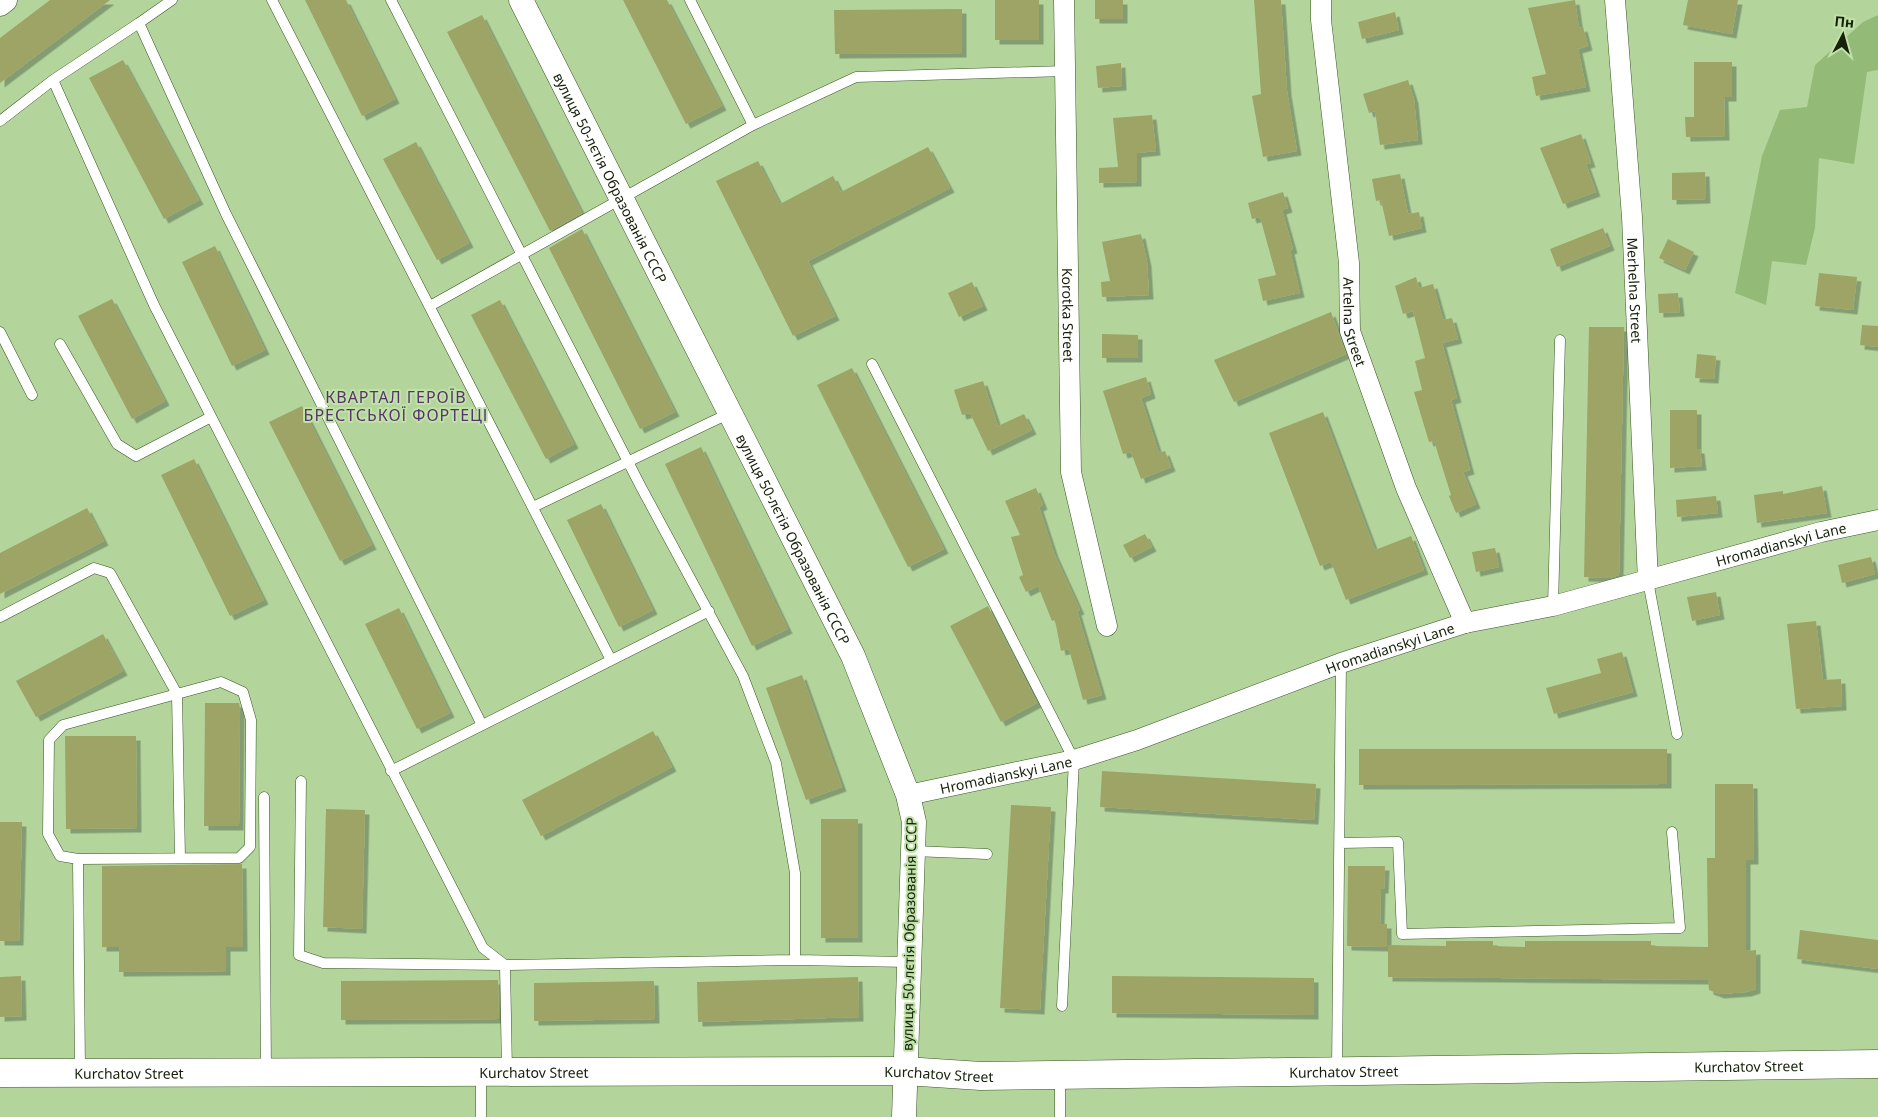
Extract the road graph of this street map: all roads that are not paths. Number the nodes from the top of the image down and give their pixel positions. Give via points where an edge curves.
1 (5, 0) edge
2 (172, 0) edge
3 (272, 0) edge
4 (391, 0) edge
5 (521, 0) edge
6 (690, 0) edge
7 (1064, 0) edge
8 (1321, 0) edge
9 (1615, 0) edge
10 (0, 4) edge
11 (139, 23) junction
12 (1065, 71) junction
13 (53, 80) junction
14 (0, 121) edge
15 (753, 125) junction
16 (622, 200) junction
17 (522, 256) junction
18 (430, 306) junction
19 (0, 332) edge
20 (1560, 340) dead end
21 (60, 344) dead end
22 (872, 364) dead end
23 (32, 395) dead end
24 (730, 413) junction
25 (211, 417) junction
26 (628, 462) junction
27 (533, 507) junction
28 (1878, 520) edge
29 (1648, 580) junction
30 (1553, 606) junction
31 (709, 611) junction
32 (0, 617) edge
33 (1465, 622) junction
34 (1107, 626) dead end
35 (611, 660) junction
36 (1341, 663) junction
37 (177, 694) junction
38 (482, 725) junction
39 (1677, 734) dead end
40 (1074, 760) junction
41 (391, 771) junction
42 (302, 781) dead end
43 (908, 795) junction
44 (264, 797) dead end
45 (1672, 832) dead end
46 (1340, 843) junction
47 (913, 852) junction
48 (987, 854) dead end
49 (180, 858) junction
50 (78, 859) junction
51 (795, 960) junction
52 (909, 962) junction
53 (506, 965) junction
54 (1062, 1006) dead end
55 (1878, 1064) edge
56 (1337, 1070) junction
57 (80, 1072) junction
58 (266, 1072) junction
59 (480, 1072) junction
60 (508, 1072) junction
61 (905, 1072) junction
62 (0, 1073) edge
63 (1060, 1075) junction
64 (481, 1117) edge
65 (904, 1117) edge
66 (1060, 1117) edge

1 - 10 street
2 - 11 lane
3 - 18 lane
4 - 17 lane
5 - 16 street, вулиця 50-лєтія Образованія СССР
6 - 15 lane
7 - 12 street, Korotka Street
8 - 33 street, Artelna Street via 1349,263 1350,331 1406,488
9 - 29 street, Merhelna Street via 1632,217
11 - 13 lane
11 - 38 lane via 226,214
12 - 15 lane via 856,77
12 - 34 street, Korotka Street via 1072,472
13 - 14 lane
13 - 25 lane via 154,305
15 - 16 lane
16 - 17 lane
16 - 24 street, вулиця 50-лєтія Образованія СССР
17 - 18 lane
17 - 26 lane
18 - 27 lane
19 - 23 lane
20 - 30 lane
21 - 25 lane via 117,444 136,456
22 - 40 lane
24 - 26 lane
24 - 43 street, вулиця 50-лєтія Образованія СССР via 853,656
25 - 41 lane
26 - 27 lane
26 - 31 lane
27 - 35 lane
28 - 29 street, Hromadianskyi Lane via 1821,532
29 - 30 street, Hromadianskyi Lane
29 - 39 lane
30 - 33 street, Hromadianskyi Lane
31 - 35 lane
31 - 51 lane via 743,676 776,764 795,873
32 - 37 lane via 94,568 110,573
33 - 36 street, Hromadianskyi Lane
35 - 38 lane
36 - 40 street, Hromadianskyi Lane via 1137,740
36 - 46 lane
37 - 49 lane
37 - 49 lane via 221,682 243,692 251,720 250,847 239,858
37 - 50 lane via 63,725 49,740 48,834 60,856
38 - 41 lane
40 - 43 street, Hromadianskyi Lane
40 - 54 lane
41 - 53 lane via 483,948
42 - 53 lane via 299,955 323,963
43 - 47 street, вулиця 50-лєтія Образованія СССР via 914,822
44 - 58 lane
45 - 46 lane via 1680,928 1402,934 1398,842
46 - 56 lane
47 - 48 lane
47 - 52 street, вулиця 50-лєтія Образованія СССР
49 - 50 lane
50 - 57 lane
51 - 52 lane
51 - 53 lane
52 - 61 street, вулиця 50-лєтія Образованія СССР
53 - 60 lane
55 - 56 main road, Kurchatov Street
56 - 63 main road, Kurchatov Street
57 - 58 main road, Kurchatov Street
57 - 62 main road, Kurchatov Street
58 - 59 main road, Kurchatov Street
59 - 60 main road, Kurchatov Street
59 - 64 lane
60 - 61 main road, Kurchatov Street
61 - 63 main road, Kurchatov Street via 981,1076
61 - 65 street, вулиця 50-лєтія Образованія СССР
63 - 66 lane

